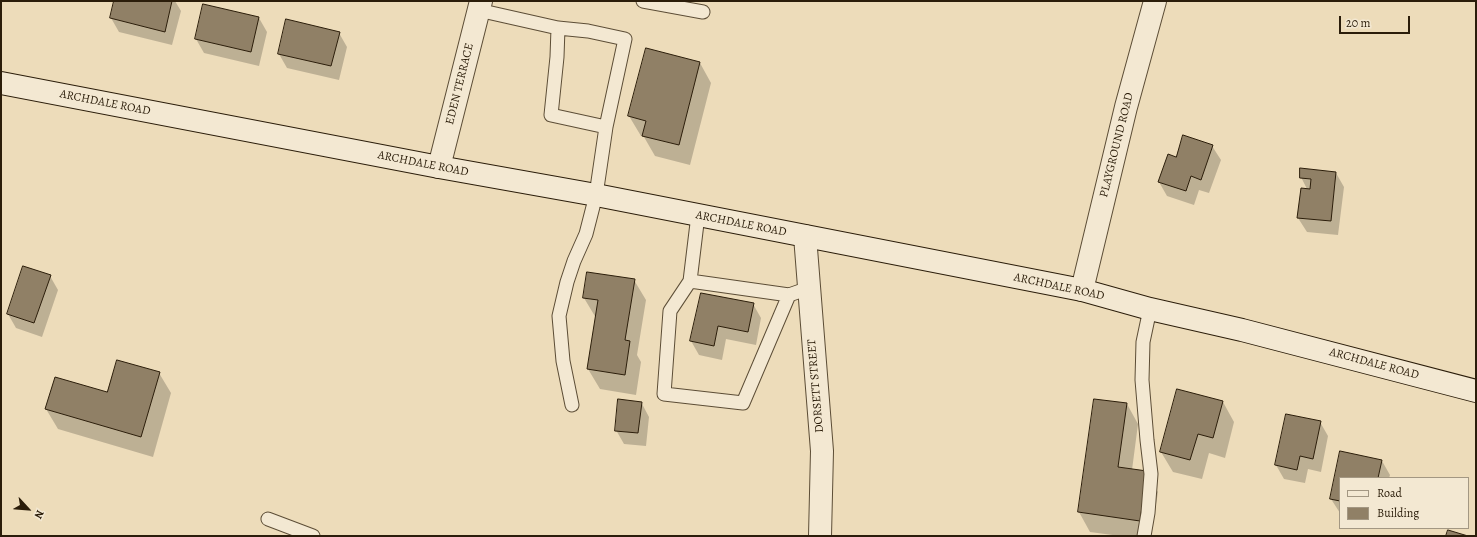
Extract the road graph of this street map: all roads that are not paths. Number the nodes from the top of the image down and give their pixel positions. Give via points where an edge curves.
1 (643, 1) edge
2 (1155, 1) edge
3 (480, 6) edge
4 (703, 12) dead end
5 (558, 28) junction
6 (1, 83) edge
7 (606, 127) junction
8 (439, 167) junction
9 (596, 195) junction
10 (698, 215) junction
11 (805, 236) junction
12 (690, 281) junction
13 (1082, 290) junction
14 (799, 291) junction
15 (1150, 308) junction
16 (1476, 391) edge
17 (572, 405) dead end
18 (268, 519) dead end
19 (313, 536) edge
20 (820, 536) edge
21 (1144, 536) edge

1 - 4 lane
2 - 13 main road, PLAYGROUND ROAD via 1126,107
3 - 5 lane
3 - 8 main road, EDEN TERRACE
5 - 7 lane via 551,115
5 - 7 lane via 625,39
6 - 8 main road, ARCHDALE ROAD
7 - 9 lane
8 - 9 main road, ARCHDALE ROAD
9 - 10 main road, ARCHDALE ROAD
9 - 17 lane via 586,234 567,282 559,316 563,361
10 - 11 main road, ARCHDALE ROAD
10 - 12 lane
11 - 13 main road, ARCHDALE ROAD
11 - 14 main road, DORSETT STREET
12 - 14 lane
12 - 14 lane via 670,311 664,394 743,403
13 - 15 main road, ARCHDALE ROAD
14 - 20 main road, DORSETT STREET via 822,451
15 - 16 main road, ARCHDALE ROAD
15 - 21 lane via 1143,342 1142,380 1151,474
18 - 19 lane

